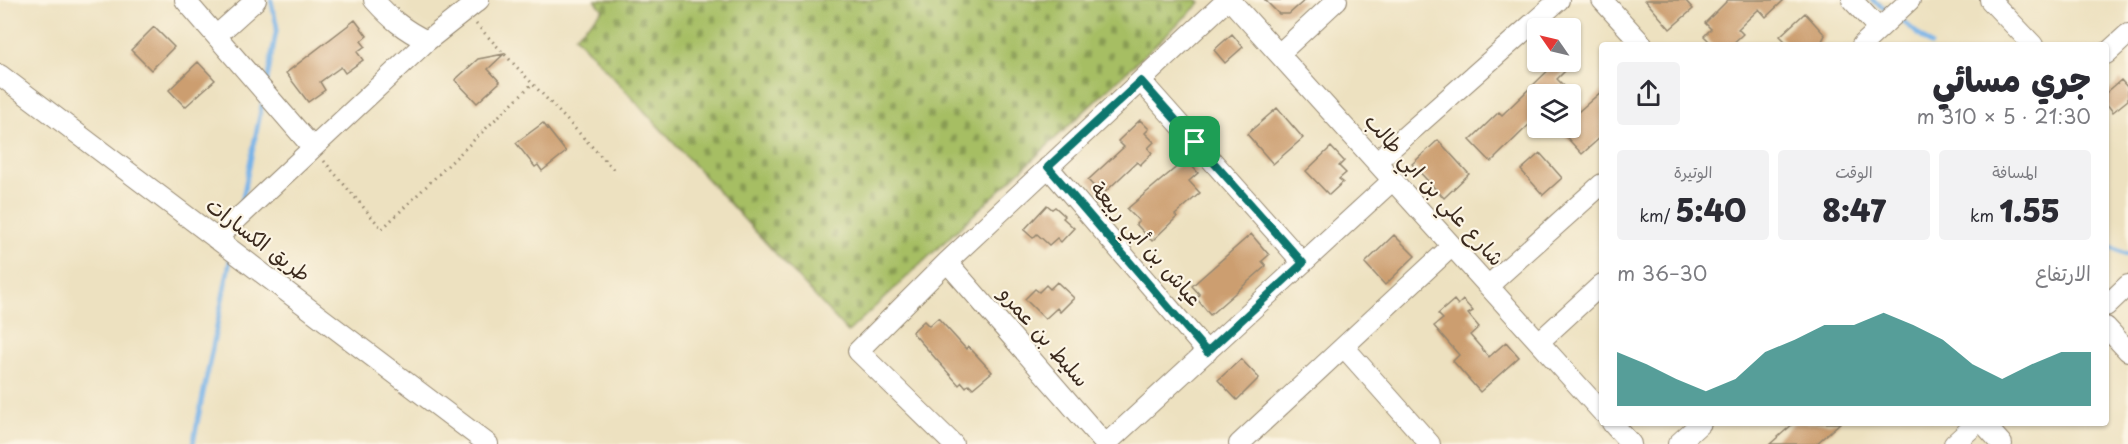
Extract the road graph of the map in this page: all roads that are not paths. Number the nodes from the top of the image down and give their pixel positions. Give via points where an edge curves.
1 (185, 0) edge
2 (256, 0) edge
3 (374, 0) edge
4 (1228, 0) edge
5 (1337, 0) edge
6 (1559, 0) edge
7 (1602, 0) edge
8 (1852, 0) edge
9 (1910, 0) edge
10 (1990, 0) edge
11 (472, 6) edge
12 (1879, 29) junction
13 (2128, 34) edge
14 (217, 35) junction
15 (427, 41) junction
16 (1640, 42) edge
17 (1865, 42) edge
18 (2030, 42) edge
19 (2109, 51) edge
20 (1279, 54) junction
21 (0, 75) edge
22 (1141, 81) junction
23 (313, 148) junction
24 (1376, 162) junction
25 (1048, 167) junction
26 (1393, 180) junction
27 (1599, 187) edge
28 (216, 239) junction
29 (1452, 246) junction
30 (947, 262) junction
31 (1303, 263) junction
32 (2128, 285) edge
33 (1488, 286) junction
34 (1599, 287) edge
35 (2109, 303) edge
36 (2109, 330) edge
37 (1539, 342) junction
38 (1344, 347) junction
39 (2128, 351) edge
40 (1207, 352) junction
41 (1599, 409) edge
42 (1615, 426) edge
43 (1698, 426) edge
44 (1974, 426) edge
45 (1986, 426) edge
46 (488, 444) edge
47 (953, 444) edge
48 (1105, 444) edge
49 (1239, 444) edge
50 (1430, 444) edge
51 (1631, 444) edge
52 (1678, 444) edge
53 (1954, 444) edge
54 (2002, 444) edge

1 - 14 street
2 - 14 street
3 - 15 street via 407,32
4 - 20 street, شارع علي بن ابي طالب
4 - 22 street
5 - 20 street
6 - 24 street
7 - 16 street
8 - 12 street
9 - 12 street
10 - 18 street
11 - 15 street
12 - 17 street
13 - 19 street
14 - 23 street
15 - 23 street
20 - 24 street, شارع علي بن ابي طالب
21 - 28 street, طريق الكسارات
22 - 25 street
22 - 31 street
23 - 28 street
24 - 26 street, شارع علي بن ابي طالب
25 - 30 street
25 - 40 street, عياش بن أبي ربيعة
26 - 29 street, شارع علي بن ابي طالب
26 - 31 street
27 - 33 street
28 - 46 street, طريق الكسارات
29 - 33 street, شارع علي بن ابي طالب
29 - 38 street
30 - 47 street via 858,351
30 - 48 street, سليط بن عمرو
31 - 40 street
32 - 35 street
33 - 37 street, شارع علي بن ابي طالب
34 - 37 street
36 - 39 street
37 - 41 street, شارع علي بن ابي طالب
38 - 49 street
38 - 50 street
40 - 48 street
42 - 51 street
43 - 52 street
44 - 53 street
45 - 54 street

